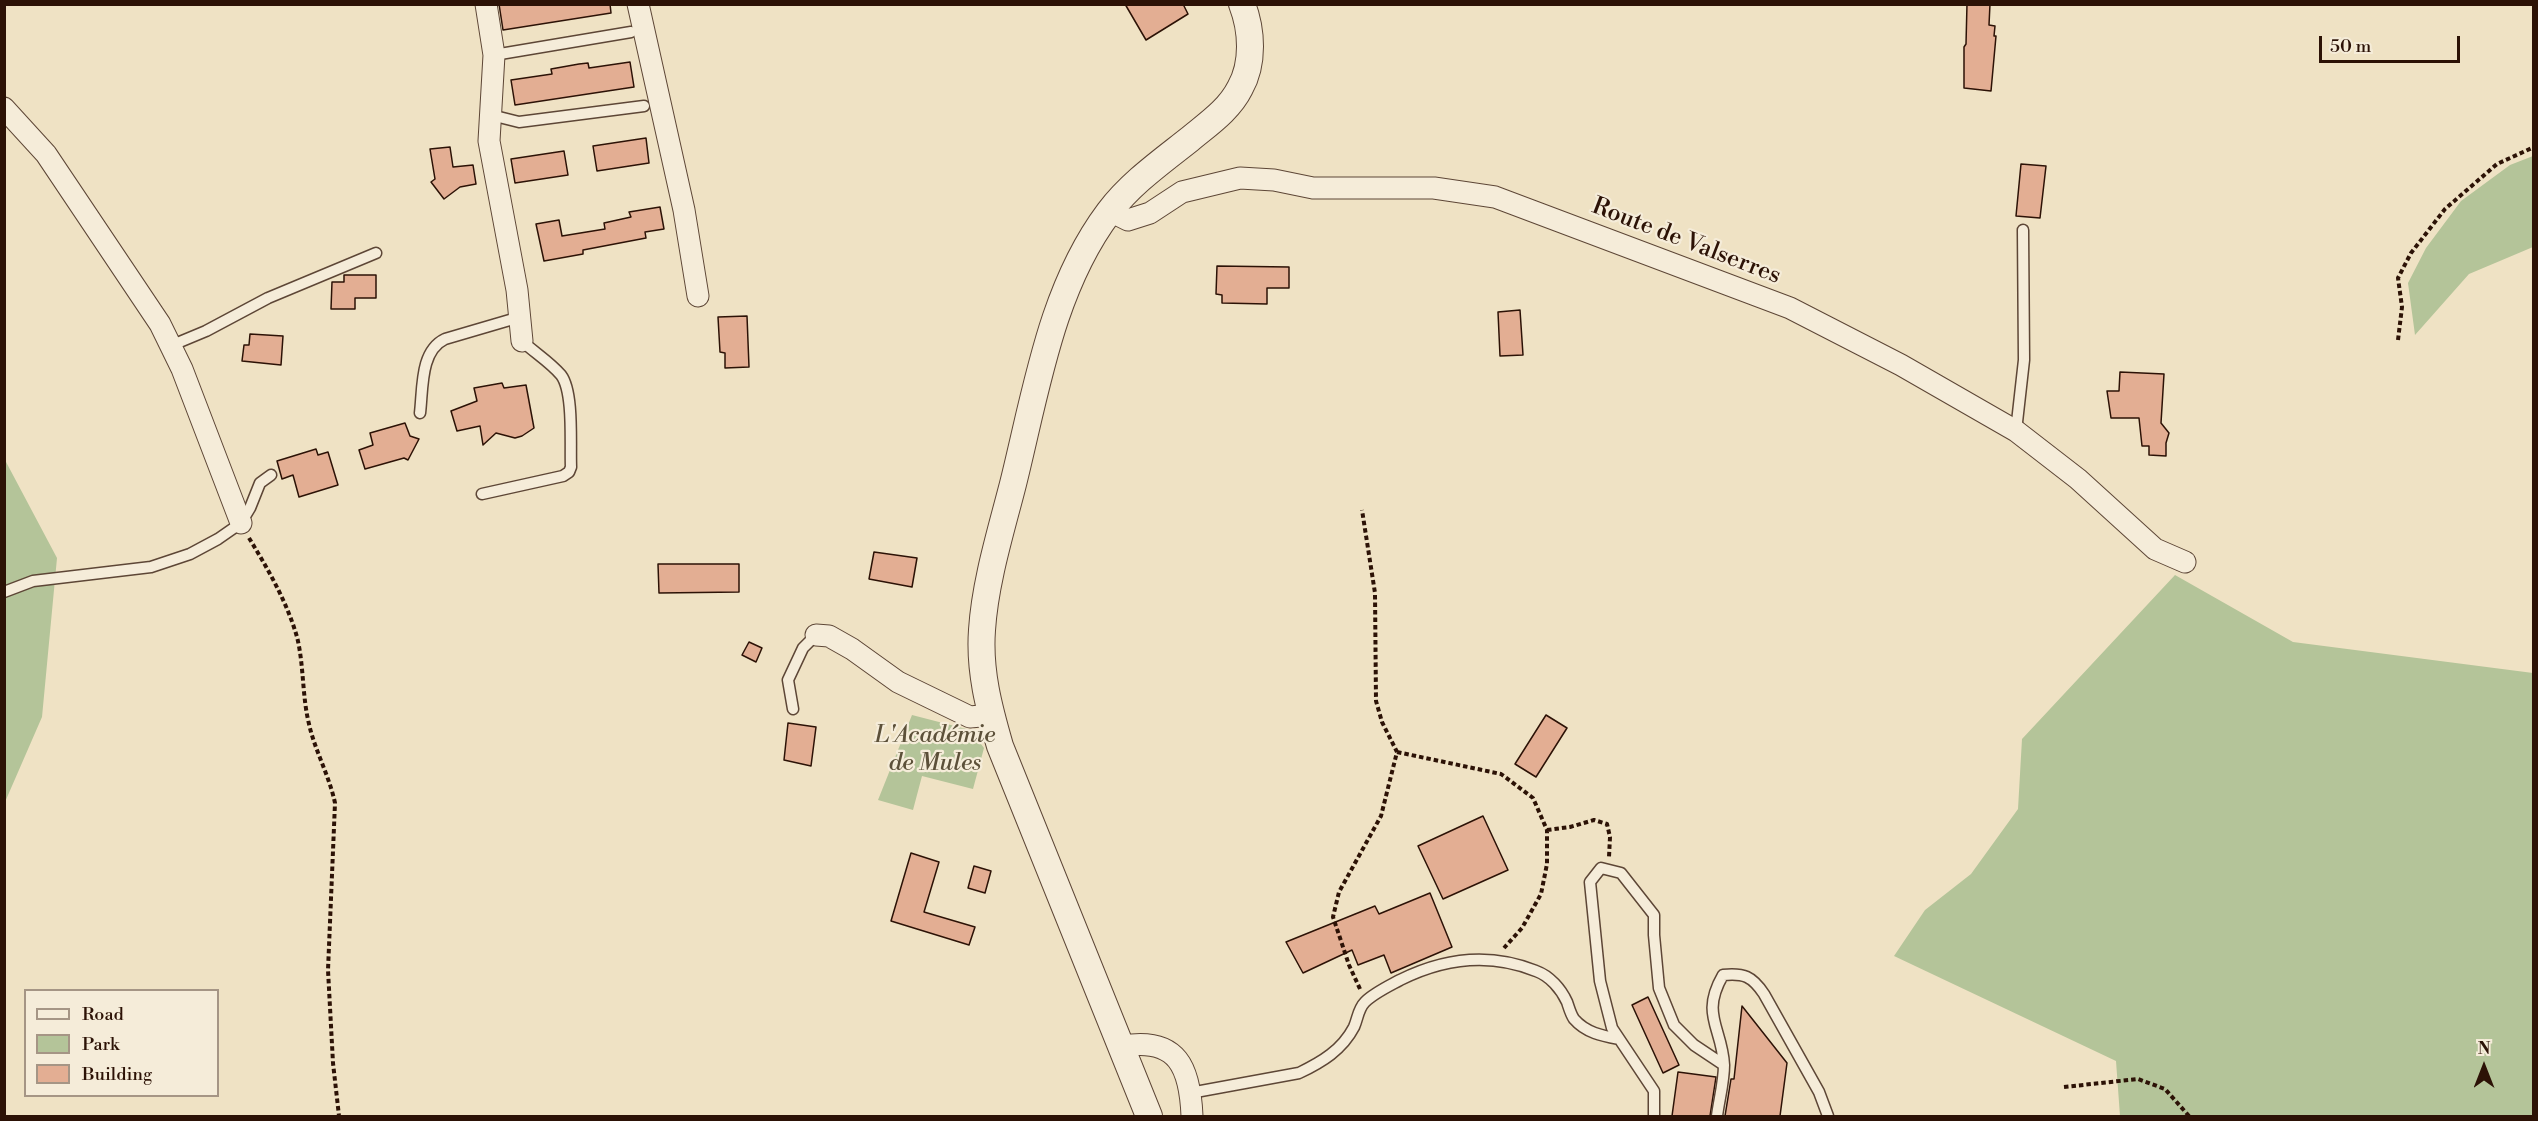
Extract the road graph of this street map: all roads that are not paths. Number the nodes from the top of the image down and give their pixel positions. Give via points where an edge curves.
1 (486, 4) edge
2 (638, 4) edge
3 (1242, 4) edge
4 (630, 32) dead end
5 (494, 55) junction
6 (644, 106) dead end
7 (4, 108) edge
8 (491, 115) junction
9 (1110, 211) junction
10 (2023, 230) dead end
11 (376, 253) dead end
12 (698, 296) dead end
13 (520, 316) junction
14 (522, 341) joint
15 (170, 346) junction
16 (420, 413) dead end
17 (2016, 431) junction
18 (271, 475) dead end
19 (482, 494) dead end
20 (241, 523) junction
21 (2185, 562) dead end
22 (4, 592) edge
23 (816, 635) joint
24 (793, 709) dead end
25 (990, 715) junction
26 (1619, 1039) junction
27 (1123, 1046) junction
28 (1724, 1065) junction
29 (1132, 1071) junction
30 (1190, 1093) junction
31 (1138, 1116) edge
32 (1149, 1116) edge
33 (1192, 1116) edge
34 (1654, 1116) edge
35 (1717, 1116) edge
36 (1828, 1116) edge

1 - 5 street
2 - 12 street via 684,210
3 - 9 street via 1250,42 1241,87 1215,119 1129,189
4 - 5 lane
5 - 8 street
6 - 8 lane via 519,122
7 - 15 street via 46,154 160,324
8 - 13 street via 489,141
9 - 17 street, Route de Valserres via 1128,220 1150,213 1182,192 1240,177 1313,188 1434,188 1495,197 1790,308
9 - 25 street via 1083,252 1057,317 998,544 982,629 981,659
10 - 17 lane via 2024,360
11 - 15 lane via 268,298
13 - 14 street
13 - 16 lane via 434,344 428,355
14 - 19 lane via 548,362 565,383 571,467 562,476
15 - 20 street
17 - 21 street, Route de Valserres via 2078,479 2155,549
18 - 20 lane via 260,483
20 - 22 lane via 190,554 152,567 33,581
23 - 24 lane via 803,648 788,680
23 - 25 street via 829,636 898,682 970,717
25 - 27 street
26 - 28 lane via 1612,1028 1600,981 1590,882 1601,868 1621,873 1654,915 1659,988 1674,1025 1694,1045
26 - 30 lane via 1587,1030 1574,1018 1553,981 1538,971 1492,959 1462,959 1439,963 1366,1001 1349,1036 1314,1066 1299,1073
26 - 34 lane via 1654,1091
27 - 29 street
27 - 30 street via 1143,1044 1167,1049 1182,1066
28 - 35 lane
28 - 36 lane via 1711,1003 1723,975 1737,974 1755,980 1764,994 1819,1092
29 - 31 street
29 - 32 street
30 - 33 street

